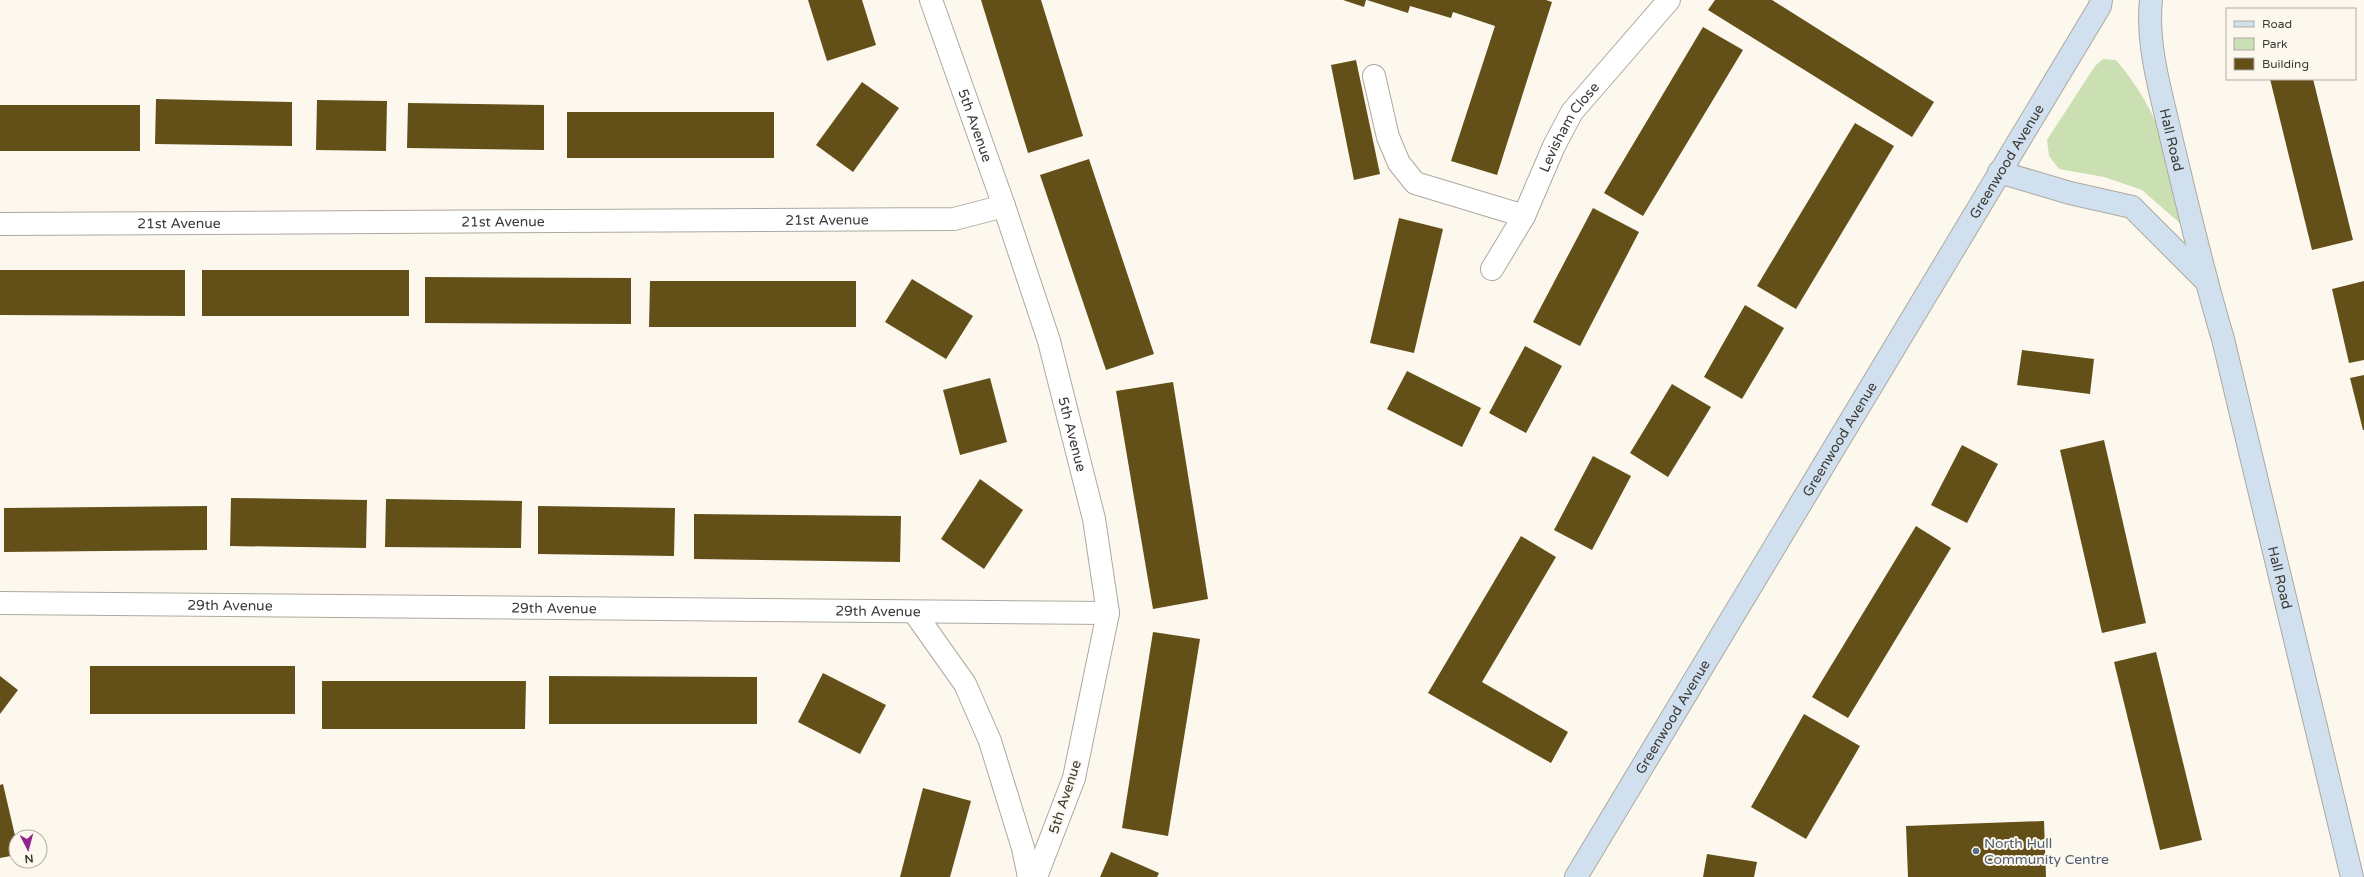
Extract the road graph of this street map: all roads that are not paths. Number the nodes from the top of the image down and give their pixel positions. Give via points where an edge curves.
1 (931, 0) edge
2 (1670, 0) edge
3 (2101, 0) edge
4 (2151, 0) edge
5 (1374, 76) dead end
6 (1999, 172) junction
7 (1004, 206) junction
8 (1524, 216) junction
9 (0, 224) edge
10 (1492, 269) dead end
11 (2204, 279) junction
12 (0, 603) edge
13 (914, 612) junction
14 (1108, 613) junction
15 (1029, 877) edge
16 (1036, 877) edge
17 (1576, 877) edge
18 (2352, 877) edge

1 - 7 street, 5th Avenue
2 - 8 street, Levisham Close via 1572,112 1554,146
3 - 6 street, Greenwood Avenue via 2100,6
4 - 11 street, Hall Road via 2149,22 2162,95
5 - 8 street via 1388,137 1399,163 1415,183
6 - 11 street, Hall Road via 2070,193 2132,206
6 - 17 street, Greenwood Avenue via 1941,273
7 - 9 street, 21st Avenue via 954,218
7 - 14 street, 5th Avenue via 1051,349 1094,519
8 - 10 street, Levisham Close
11 - 18 street, Hall Road via 2223,339
12 - 13 street, 29th Avenue
13 - 14 street, 29th Avenue
13 - 15 street via 965,684 990,741 1023,848
14 - 16 street, 5th Avenue via 1074,778

